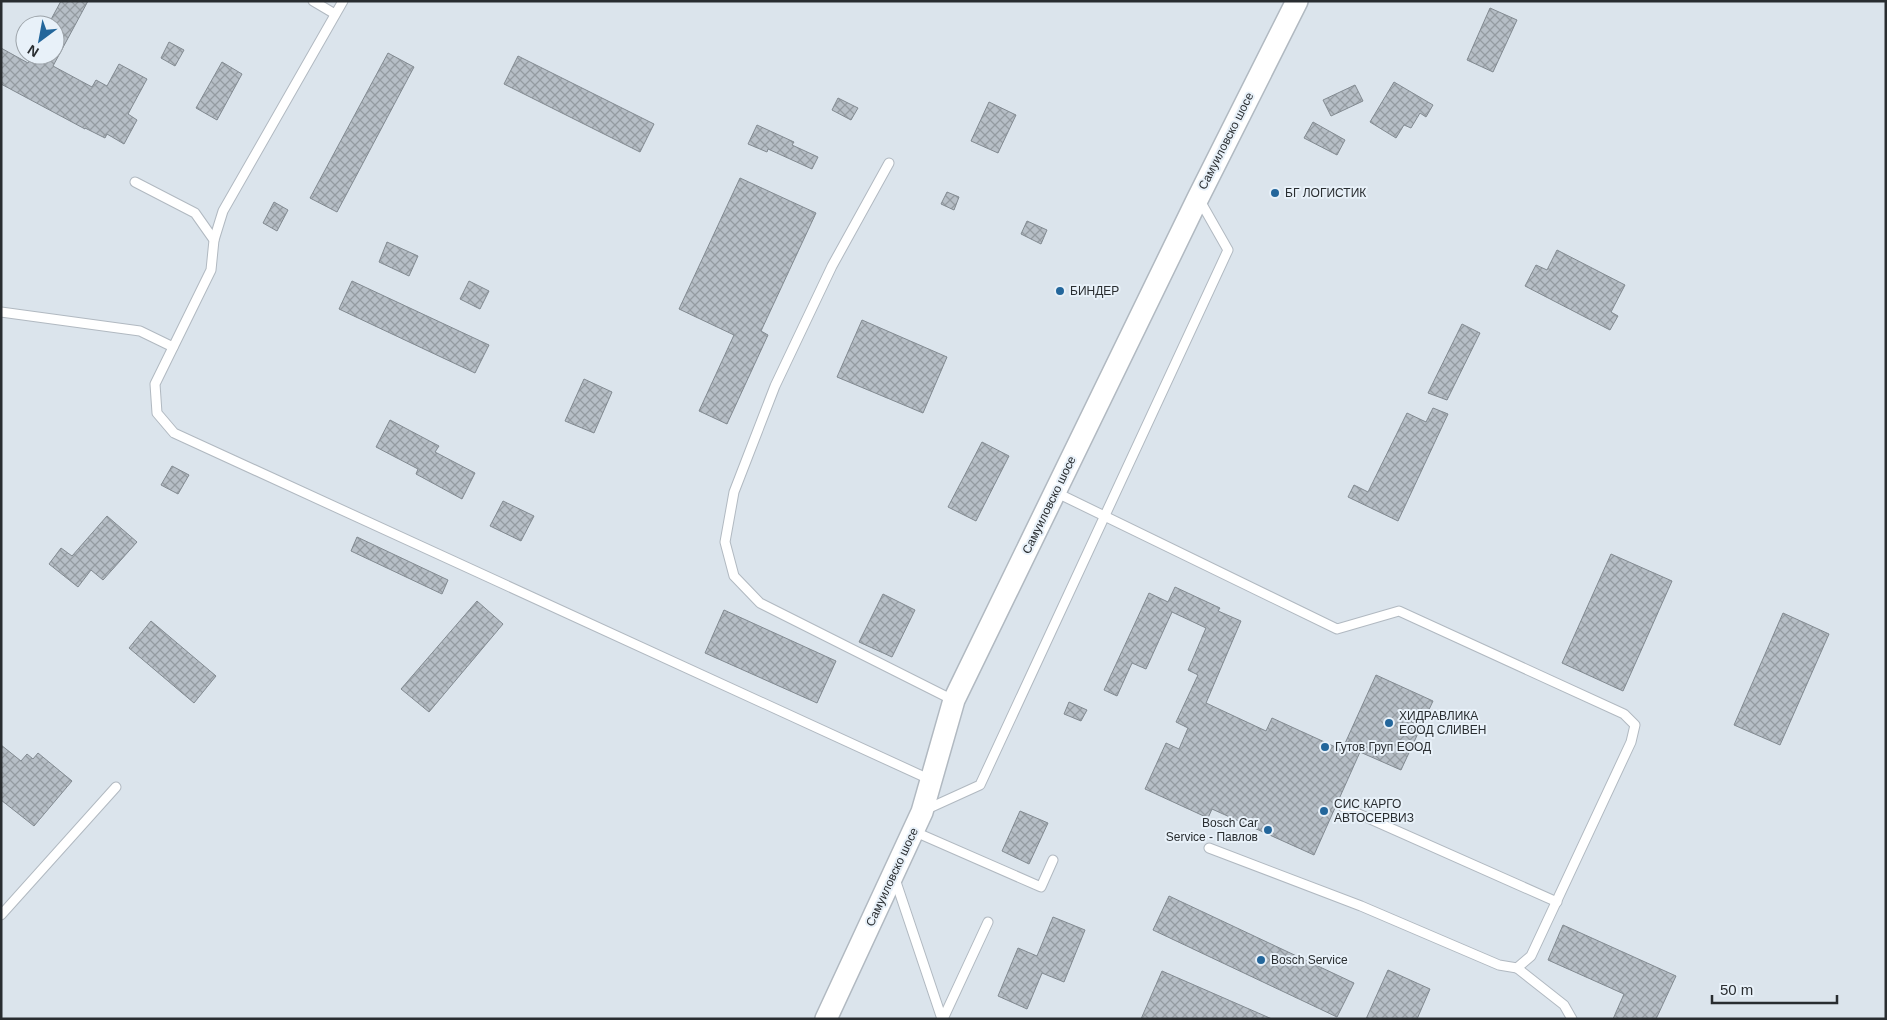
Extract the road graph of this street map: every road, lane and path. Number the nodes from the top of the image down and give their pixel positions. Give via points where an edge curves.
1 (313, 1) edge
2 (343, 1) edge
3 (1297, 1) edge
4 (335, 14) junction
5 (889, 163) dead end
6 (135, 182) dead end
7 (1198, 198) junction
8 (214, 240) junction
9 (1, 312) edge
10 (173, 347) junction
11 (1055, 492) junction
12 (1104, 516) junction
13 (954, 700) junction
14 (931, 780) junction
15 (116, 786) dead end
16 (1343, 807) dead end
17 (922, 812) junction
18 (913, 831) junction
19 (1209, 848) dead end
20 (1053, 860) dead end
21 (893, 874) junction
22 (1557, 902) junction
23 (1, 915) edge
24 (988, 922) dead end
25 (1517, 968) junction
26 (826, 1019) edge
27 (943, 1019) edge
28 (1572, 1019) edge

1 - 4 lane
2 - 4 lane
3 - 7 street, Самуиловско шосе
4 - 8 lane via 223,210
5 - 13 lane via 832,266 775,386 734,492 725,542 734,576 760,603
6 - 8 lane via 195,213
7 - 11 street, Самуиловско шосе
7 - 12 lane via 1228,250
8 - 10 lane via 212,270
9 - 10 lane via 140,331
10 - 14 lane via 155,384 157,413 174,433
11 - 12 lane
11 - 13 street, Самуиловско шосе
12 - 17 lane via 980,785
12 - 22 lane via 1337,629 1399,611 1624,714 1635,725 1631,742
13 - 14 street, Самуиловско шосе
14 - 17 street, Самуиловско шосе
15 - 23 lane
16 - 22 lane
17 - 18 street, Самуиловско шосе
18 - 20 lane via 1041,887
18 - 21 street, Самуиловско шосе
19 - 25 lane via 1361,906 1500,965
21 - 26 street, Самуиловско шосе
21 - 27 lane
22 - 25 lane via 1531,956
24 - 27 lane
25 - 28 lane via 1564,1004

